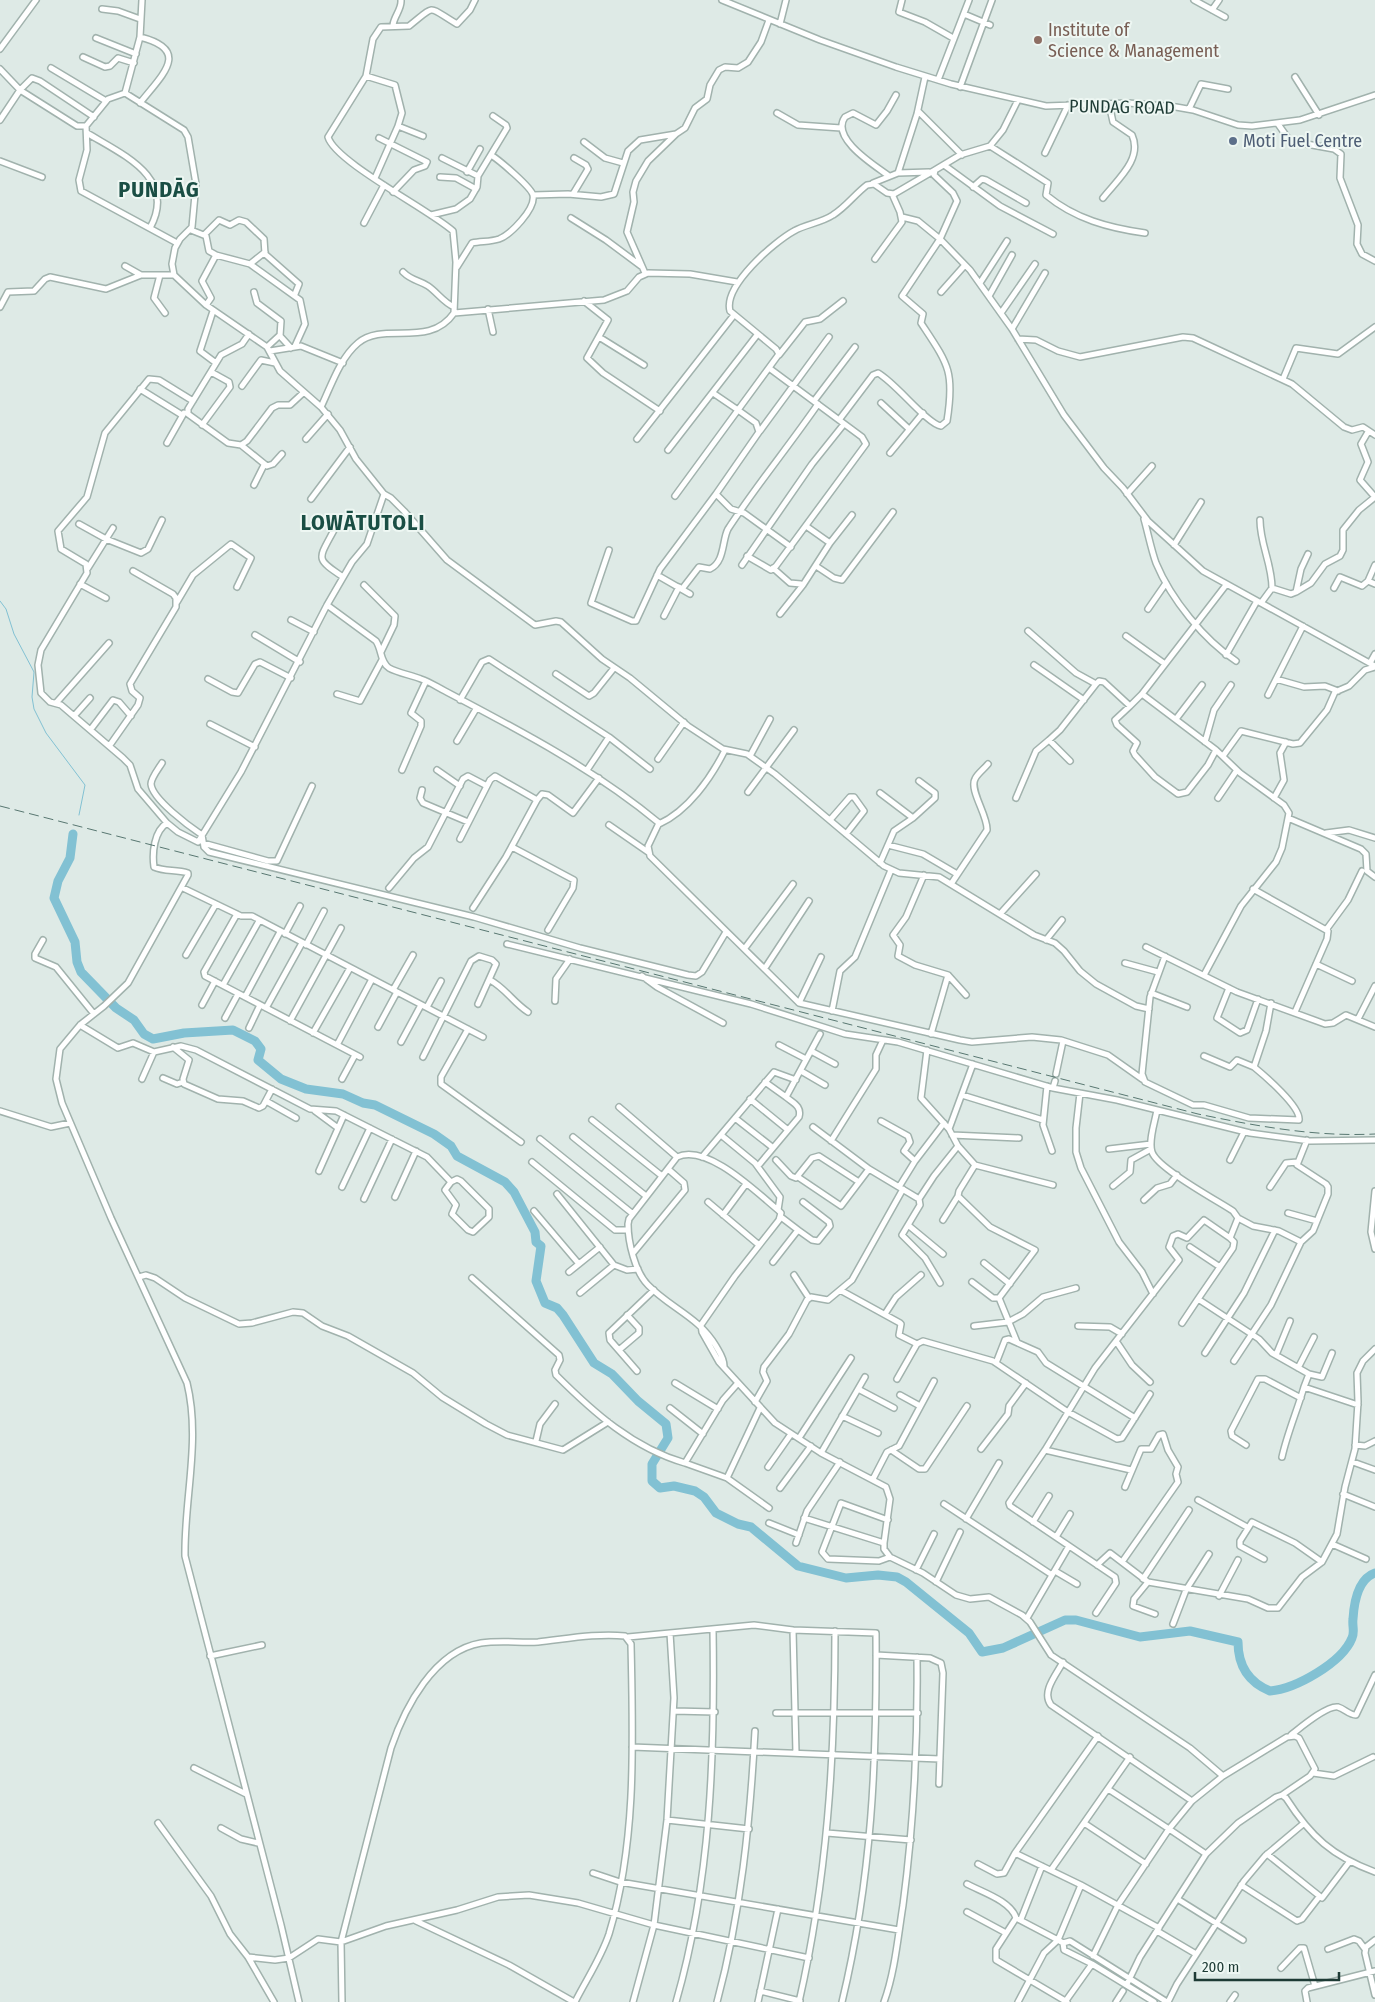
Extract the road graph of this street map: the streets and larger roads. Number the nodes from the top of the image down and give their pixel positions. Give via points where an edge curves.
1 (36, 0) edge
2 (142, 0) edge
3 (401, 0) edge
4 (475, 0) edge
5 (722, 0) edge
6 (786, 0) edge
7 (902, 0) edge
8 (969, 0) edge
9 (992, 0) edge
10 (1194, 0) edge
11 (1220, 0) edge
12 (733, 2) edge
13 (102, 9) dead end
14 (1212, 10) junction
15 (964, 14) junction
16 (1225, 17) dead end
17 (140, 19) junction
18 (769, 20) junction
19 (984, 22) junction
20 (780, 24) junction
21 (393, 25) junction
22 (990, 25) dead end
23 (140, 37) junction
24 (96, 38) dead end
25 (953, 38) junction
26 (0, 49) edge
27 (136, 54) junction
28 (84, 57) dead end
29 (134, 63) junction
30 (0, 68) edge
31 (51, 68) dead end
32 (366, 76) junction
33 (925, 76) junction
34 (1295, 77) dead end
35 (938, 80) junction
36 (960, 86) junction
37 (1228, 89) dead end
38 (20, 90) junction
39 (124, 93) junction
40 (896, 95) dead end
41 (1375, 95) edge
42 (1018, 100) junction
43 (106, 101) junction
44 (140, 103) junction
45 (1109, 104) junction
46 (1068, 105) junction
47 (1190, 109) junction
48 (918, 111) junction
49 (777, 112) dead end
50 (1319, 115) junction
51 (493, 116) dead end
52 (94, 117) junction
53 (0, 120) edge
54 (1278, 124) junction
55 (86, 126) junction
56 (398, 126) junction
57 (841, 128) junction
58 (87, 133) junction
59 (676, 134) junction
60 (423, 136) dead end
61 (379, 138) dead end
62 (584, 142) dead end
63 (390, 144) junction
64 (990, 146) junction
65 (480, 149) dead end
66 (1045, 153) dead end
67 (491, 155) junction
68 (962, 155) junction
69 (442, 158) dead end
70 (574, 158) dead end
71 (0, 161) edge
72 (623, 163) junction
73 (944, 165) junction
74 (932, 171) junction
75 (467, 172) junction
76 (898, 173) junction
77 (478, 176) junction
78 (889, 176) junction
79 (42, 177) dead end
80 (440, 177) dead end
81 (375, 178) junction
82 (872, 183) junction
83 (384, 185) junction
84 (973, 187) junction
85 (476, 190) junction
86 (393, 192) junction
87 (573, 194) junction
88 (892, 194) junction
89 (533, 195) junction
90 (1104, 198) dead end
91 (1026, 203) dead end
92 (430, 215) junction
93 (902, 217) junction
94 (571, 218) dead end
95 (364, 223) dead end
96 (150, 228) junction
97 (191, 230) junction
98 (1145, 233) dead end
99 (204, 234) junction
100 (1054, 234) dead end
101 (940, 239) junction
102 (1007, 241) dead end
103 (177, 243) junction
104 (264, 252) junction
105 (216, 255) junction
106 (1012, 255) dead end
107 (875, 260) dead end
108 (1375, 261) edge
109 (250, 264) junction
110 (1035, 264) dead end
111 (965, 265) junction
112 (125, 266) dead end
113 (642, 267) junction
114 (456, 270) junction
115 (403, 272) dead end
116 (645, 273) junction
117 (1045, 273) dead end
118 (141, 275) junction
119 (160, 275) junction
120 (174, 275) junction
121 (738, 282) junction
122 (980, 284) junction
123 (254, 292) dead end
124 (940, 292) dead end
125 (294, 294) junction
126 (990, 296) junction
127 (584, 300) junction
128 (843, 301) dead end
129 (206, 306) junction
130 (0, 307) edge
131 (488, 309) junction
132 (213, 310) junction
133 (454, 310) junction
134 (1001, 312) junction
135 (165, 313) dead end
136 (734, 315) junction
137 (1375, 327) edge
138 (1012, 329) junction
139 (493, 332) dead end
140 (249, 334) junction
141 (280, 335) junction
142 (757, 335) junction
143 (598, 337) junction
144 (829, 337) dead end
145 (1018, 339) junction
146 (293, 347) junction
147 (855, 347) dead end
148 (269, 349) junction
149 (778, 355) junction
150 (216, 363) junction
151 (275, 363) junction
152 (343, 363) junction
153 (644, 364) dead end
154 (769, 368) junction
155 (211, 372) junction
156 (1283, 379) junction
157 (242, 386) dead end
158 (793, 386) junction
159 (140, 390) junction
160 (303, 392) junction
161 (713, 393) junction
162 (193, 401) junction
163 (816, 403) junction
164 (881, 403) dead end
165 (322, 407) junction
166 (738, 410) junction
167 (660, 411) junction
168 (184, 413) junction
169 (923, 413) junction
170 (328, 414) junction
171 (839, 420) junction
172 (844, 424) junction
173 (202, 425) junction
174 (909, 430) junction
175 (760, 432) junction
176 (1368, 432) junction
177 (1375, 435) edge
178 (306, 438) dead end
179 (637, 439) dead end
180 (167, 443) dead end
181 (241, 445) junction
182 (350, 447) junction
183 (668, 450) dead end
184 (890, 453) dead end
185 (282, 454) dead end
186 (264, 465) junction
187 (1152, 466) dead end
188 (254, 485) dead end
189 (384, 494) junction
190 (716, 494) junction
191 (1128, 494) junction
192 (675, 496) dead end
193 (1375, 497) edge
194 (311, 499) dead end
195 (1201, 502) dead end
196 (739, 512) junction
197 (893, 512) dead end
198 (852, 515) dead end
199 (1143, 516) junction
200 (162, 520) dead end
201 (1260, 520) dead end
202 (79, 524) dead end
203 (806, 526) junction
204 (113, 528) dead end
205 (766, 529) junction
206 (334, 530) dead end
207 (106, 539) junction
208 (830, 543) junction
209 (1174, 545) junction
210 (791, 546) junction
211 (609, 550) dead end
212 (1308, 554) dead end
213 (748, 556) junction
214 (1375, 564) edge
215 (742, 565) dead end
216 (816, 566) junction
217 (773, 567) junction
218 (88, 568) junction
219 (133, 571) dead end
220 (657, 575) junction
221 (344, 577) junction
222 (1368, 581) junction
223 (1166, 583) junction
224 (80, 584) junction
225 (802, 584) dead end
226 (1375, 584) edge
227 (364, 585) dead end
228 (1226, 585) junction
229 (237, 587) dead end
230 (680, 588) junction
231 (1272, 588) junction
232 (1334, 588) dead end
233 (1296, 592) junction
234 (690, 594) dead end
235 (106, 598) dead end
236 (177, 602) junction
237 (1259, 602) junction
238 (327, 605) junction
239 (1148, 609) dead end
240 (780, 614) dead end
241 (664, 616) dead end
242 (291, 620) dead end
243 (1196, 624) junction
244 (1303, 626) junction
245 (1028, 631) dead end
246 (314, 632) junction
247 (254, 636) dead end
248 (1126, 636) dead end
249 (109, 643) dead end
250 (381, 652) junction
251 (1226, 654) junction
252 (1375, 654) edge
253 (382, 660) junction
254 (1236, 661) dead end
255 (300, 662) junction
256 (1165, 664) junction
257 (1034, 665) dead end
258 (1373, 665) edge
259 (614, 668) junction
260 (556, 674) dead end
261 (291, 678) junction
262 (208, 679) dead end
263 (1276, 679) junction
264 (426, 682) junction
265 (1096, 684) junction
266 (1202, 685) dead end
267 (1231, 685) dead end
268 (1338, 691) junction
269 (337, 694) dead end
270 (1142, 694) junction
271 (1268, 695) dead end
272 (90, 698) dead end
273 (460, 700) junction
274 (1084, 700) junction
275 (56, 702) junction
276 (1130, 706) junction
277 (476, 709) junction
278 (74, 716) junction
279 (131, 716) junction
280 (770, 719) dead end
281 (1176, 719) junction
282 (684, 722) junction
283 (210, 724) dead end
284 (91, 729) junction
285 (794, 730) dead end
286 (609, 737) junction
287 (1049, 740) junction
288 (457, 741) dead end
289 (1205, 742) junction
290 (1286, 742) junction
291 (110, 744) junction
292 (255, 747) junction
293 (726, 750) junction
294 (1216, 750) junction
295 (750, 756) junction
296 (1223, 756) junction
297 (658, 759) dead end
298 (1070, 761) dead end
299 (162, 763) dead end
300 (988, 764) dead end
301 (766, 767) junction
302 (650, 768) dead end
303 (402, 770) dead end
304 (438, 770) dead end
305 (587, 770) junction
306 (1237, 770) junction
307 (599, 778) junction
308 (919, 781) dead end
309 (312, 786) dead end
310 (460, 786) junction
311 (487, 786) junction
312 (422, 790) dead end
313 (748, 792) dead end
314 (880, 793) dead end
315 (1016, 798) dead end
316 (1218, 798) dead end
317 (1274, 798) junction
318 (537, 800) junction
319 (445, 814) junction
320 (913, 818) junction
321 (1288, 818) junction
322 (830, 820) junction
323 (468, 822) junction
324 (167, 823) junction
325 (659, 824) junction
326 (609, 825) dead end
327 (846, 834) junction
328 (1325, 834) junction
329 (202, 835) junction
330 (1375, 838) edge
331 (460, 839) dead end
332 (203, 843) junction
333 (888, 845) junction
334 (512, 847) junction
335 (648, 852) junction
336 (880, 863) junction
337 (891, 870) junction
338 (1362, 871) dead end
339 (957, 874) junction
340 (1036, 874) dead end
341 (924, 876) junction
342 (1375, 876) edge
343 (793, 884) dead end
344 (950, 884) junction
345 (182, 888) junction
346 (389, 888) dead end
347 (1253, 889) junction
348 (809, 901) dead end
349 (216, 904) junction
350 (300, 906) dead end
351 (473, 908) dead end
352 (324, 911) dead end
353 (237, 914) junction
354 (1000, 914) junction
355 (1062, 920) dead end
356 (259, 921) junction
357 (341, 928) dead end
358 (548, 930) dead end
359 (1326, 930) junction
360 (726, 932) junction
361 (283, 933) junction
362 (44, 940) dead end
363 (1046, 940) junction
364 (304, 944) junction
365 (507, 944) dead end
366 (1146, 947) dead end
367 (745, 948) junction
368 (186, 955) dead end
369 (326, 955) junction
370 (413, 955) dead end
371 (1166, 956) junction
372 (821, 957) dead end
373 (570, 959) junction
374 (1125, 963) dead end
375 (1316, 964) junction
376 (350, 968) junction
377 (765, 968) junction
378 (1158, 972) junction
379 (948, 975) junction
380 (1204, 975) junction
381 (642, 976) junction
382 (372, 979) junction
383 (490, 980) junction
384 (215, 981) junction
385 (441, 981) dead end
386 (1352, 981) dead end
387 (223, 985) junction
388 (1375, 986) edge
389 (1229, 988) junction
390 (395, 991) junction
391 (1151, 993) junction
392 (238, 994) junction
393 (966, 994) dead end
394 (245, 997) junction
395 (1258, 999) junction
396 (555, 1001) dead end
397 (1271, 1002) junction
398 (799, 1003) junction
399 (478, 1004) dead end
400 (202, 1005) dead end
401 (424, 1006) junction
402 (263, 1007) junction
403 (1187, 1007) dead end
404 (1149, 1009) junction
405 (832, 1011) junction
406 (528, 1012) dead end
407 (1295, 1012) junction
408 (94, 1014) junction
409 (443, 1016) junction
410 (225, 1018) dead end
411 (1358, 1019) junction
412 (290, 1021) junction
413 (723, 1023) dead end
414 (80, 1025) junction
415 (378, 1027) dead end
416 (249, 1028) dead end
417 (1375, 1028) edge
418 (468, 1029) junction
419 (313, 1033) junction
420 (820, 1034) dead end
421 (931, 1034) junction
422 (482, 1037) dead end
423 (882, 1040) junction
424 (1063, 1041) junction
425 (401, 1042) dead end
426 (336, 1045) junction
427 (779, 1045) dead end
428 (173, 1047) junction
429 (927, 1050) junction
430 (811, 1051) junction
431 (154, 1052) junction
432 (1204, 1056) dead end
433 (423, 1057) dead end
434 (806, 1059) junction
435 (835, 1064) dead end
436 (973, 1064) junction
437 (1254, 1067) junction
438 (800, 1071) junction
439 (1056, 1074) dead end
440 (163, 1078) dead end
441 (142, 1079) dead end
442 (342, 1079) dead end
443 (1142, 1079) junction
444 (796, 1080) junction
445 (1055, 1081) dead end
446 (183, 1082) junction
447 (765, 1082) junction
448 (825, 1084) dead end
449 (1050, 1087) junction
450 (272, 1089) junction
451 (1080, 1093) junction
452 (962, 1095) junction
453 (786, 1096) junction
454 (750, 1099) junction
455 (266, 1101) junction
456 (619, 1107) dead end
457 (315, 1110) junction
458 (1157, 1110) junction
459 (0, 1111) edge
460 (344, 1115) junction
461 (296, 1118) dead end
462 (735, 1118) junction
463 (592, 1120) dead end
464 (1043, 1120) junction
465 (881, 1121) dead end
466 (70, 1123) junction
467 (944, 1123) junction
468 (814, 1127) dead end
469 (338, 1128) junction
470 (370, 1128) junction
471 (949, 1129) junction
472 (788, 1130) junction
473 (1244, 1132) junction
474 (721, 1135) junction
475 (952, 1135) junction
476 (573, 1137) dead end
477 (1020, 1138) dead end
478 (392, 1139) junction
479 (540, 1139) dead end
480 (1307, 1140) junction
481 (1375, 1140) edge
482 (832, 1141) junction
483 (521, 1142) dead end
484 (958, 1146) junction
485 (772, 1147) junction
486 (1151, 1147) junction
487 (1109, 1148) dead end
488 (1052, 1150) dead end
489 (416, 1151) junction
490 (702, 1156) junction
491 (677, 1157) junction
492 (776, 1160) dead end
493 (1230, 1160) dead end
494 (915, 1161) junction
495 (532, 1162) dead end
496 (1297, 1162) junction
497 (975, 1165) junction
498 (758, 1166) junction
499 (668, 1169) junction
500 (869, 1169) junction
501 (319, 1171) dead end
502 (662, 1176) junction
503 (1177, 1176) junction
504 (798, 1177) junction
505 (451, 1182) junction
506 (859, 1182) junction
507 (746, 1184) junction
508 (1053, 1185) dead end
509 (1112, 1186) dead end
510 (342, 1187) dead end
511 (1270, 1187) dead end
512 (901, 1188) junction
513 (1375, 1191) edge
514 (557, 1194) dead end
515 (646, 1196) junction
516 (958, 1196) junction
517 (395, 1197) dead end
518 (364, 1199) dead end
519 (919, 1199) junction
520 (1144, 1200) dead end
521 (708, 1202) dead end
522 (803, 1202) dead end
523 (778, 1210) junction
524 (534, 1211) dead end
525 (1288, 1213) dead end
526 (633, 1214) junction
527 (724, 1215) junction
528 (781, 1217) junction
529 (1238, 1218) junction
530 (943, 1220) dead end
531 (1317, 1221) junction
532 (908, 1224) junction
533 (628, 1230) junction
534 (798, 1230) junction
535 (1275, 1230) junction
536 (1230, 1238) junction
537 (1301, 1242) junction
538 (759, 1245) junction
539 (600, 1247) junction
540 (1190, 1247) dead end
541 (1375, 1250) edge
542 (634, 1252) junction
543 (943, 1254) dead end
544 (773, 1262) dead end
545 (984, 1263) dead end
546 (579, 1264) junction
547 (614, 1265) junction
548 (1220, 1267) junction
549 (638, 1269) junction
550 (569, 1272) dead end
551 (794, 1275) dead end
552 (921, 1275) dead end
553 (139, 1277) junction
554 (472, 1278) dead end
555 (940, 1282) dead end
556 (972, 1282) dead end
557 (1010, 1284) junction
558 (1076, 1288) dead end
559 (654, 1290) junction
560 (840, 1290) junction
561 (580, 1294) dead end
562 (1153, 1294) junction
563 (809, 1298) junction
564 (999, 1298) junction
565 (1198, 1299) junction
566 (884, 1314) junction
567 (627, 1315) junction
568 (1228, 1319) junction
569 (1290, 1320) dead end
570 (1008, 1322) junction
571 (1182, 1323) dead end
572 (701, 1326) junction
573 (974, 1326) dead end
574 (1078, 1326) dead end
575 (1122, 1334) junction
576 (1253, 1335) junction
577 (1314, 1337) dead end
578 (1116, 1341) junction
579 (1017, 1342) junction
580 (916, 1344) junction
581 (1375, 1349) edge
582 (619, 1350) junction
583 (1204, 1353) dead end
584 (1332, 1353) dead end
585 (1276, 1355) junction
586 (851, 1358) dead end
587 (1234, 1361) dead end
588 (996, 1363) junction
589 (1298, 1368) junction
590 (637, 1371) dead end
591 (1309, 1374) junction
592 (865, 1378) dead end
593 (896, 1379) dead end
594 (934, 1381) dead end
595 (1150, 1382) dead end
596 (675, 1383) dead end
597 (1026, 1383) junction
598 (738, 1384) junction
599 (1083, 1386) junction
600 (1304, 1387) junction
601 (858, 1389) junction
602 (1150, 1394) dead end
603 (900, 1395) dead end
604 (1301, 1398) junction
605 (755, 1402) junction
606 (555, 1404) dead end
607 (1358, 1404) junction
608 (920, 1406) junction
609 (967, 1406) dead end
610 (670, 1408) dead end
611 (760, 1408) junction
612 (894, 1408) dead end
613 (718, 1409) junction
614 (1068, 1412) junction
615 (842, 1416) junction
616 (1135, 1418) junction
617 (608, 1422) junction
618 (878, 1433) dead end
619 (703, 1434) junction
620 (791, 1434) junction
621 (799, 1438) junction
622 (536, 1441) junction
623 (1375, 1441) edge
624 (1355, 1444) junction
625 (1246, 1445) dead end
626 (811, 1446) junction
627 (981, 1449) dead end
628 (890, 1450) junction
629 (1045, 1450) junction
630 (821, 1453) junction
631 (1282, 1457) dead end
632 (840, 1462) junction
633 (1353, 1462) junction
634 (685, 1463) junction
635 (999, 1463) dead end
636 (768, 1467) dead end
637 (1131, 1470) junction
638 (1375, 1470) edge
639 (727, 1478) junction
640 (873, 1479) junction
641 (1125, 1487) dead end
642 (780, 1488) dead end
643 (1344, 1494) junction
644 (1049, 1496) dead end
645 (1198, 1500) dead end
646 (944, 1504) dead end
647 (1375, 1507) edge
648 (769, 1508) dead end
649 (1189, 1510) dead end
650 (1070, 1514) dead end
651 (804, 1518) junction
652 (966, 1519) junction
653 (888, 1520) junction
654 (1032, 1522) junction
655 (769, 1523) dead end
656 (831, 1527) junction
657 (1247, 1527) junction
658 (960, 1532) dead end
659 (934, 1534) dead end
660 (799, 1535) junction
661 (1056, 1537) junction
662 (796, 1543) dead end
663 (884, 1543) junction
664 (1332, 1544) junction
665 (1069, 1546) junction
666 (1209, 1554) dead end
667 (890, 1557) junction
668 (1264, 1559) dead end
669 (1366, 1559) dead end
670 (1238, 1560) dead end
671 (1122, 1562) junction
672 (1322, 1562) junction
673 (1097, 1564) junction
674 (916, 1570) junction
675 (1054, 1573) junction
676 (1143, 1579) junction
677 (936, 1582) junction
678 (1148, 1582) junction
679 (1077, 1584) dead end
680 (1186, 1590) junction
681 (1219, 1596) junction
682 (1096, 1613) dead end
683 (1155, 1614) dead end
684 (1029, 1620) junction
685 (1173, 1624) dead end
686 (713, 1629) junction
687 (793, 1630) junction
688 (836, 1632) junction
689 (670, 1633) junction
690 (628, 1637) junction
691 (262, 1645) dead end
692 (876, 1655) junction
693 (210, 1656) junction
694 (917, 1657) junction
695 (1063, 1662) junction
696 (1375, 1675) edge
697 (674, 1711) junction
698 (715, 1712) junction
699 (776, 1713) dead end
700 (796, 1713) junction
701 (836, 1713) junction
702 (876, 1713) junction
703 (918, 1713) junction
704 (755, 1731) dead end
705 (1098, 1736) junction
706 (1290, 1736) junction
707 (632, 1747) junction
708 (672, 1748) junction
709 (714, 1750) junction
710 (754, 1751) junction
711 (796, 1753) junction
712 (834, 1754) junction
713 (876, 1756) junction
714 (1373, 1756) dead end
715 (1130, 1757) junction
716 (917, 1758) junction
717 (940, 1759) junction
718 (194, 1768) dead end
719 (1313, 1773) junction
720 (1223, 1776) junction
721 (939, 1784) dead end
722 (1108, 1789) junction
723 (246, 1794) junction
724 (1282, 1796) junction
725 (1192, 1801) junction
726 (667, 1820) junction
727 (158, 1823) dead end
728 (1084, 1823) junction
729 (708, 1824) junction
730 (1303, 1824) junction
731 (222, 1828) dead end
732 (1169, 1829) junction
733 (750, 1830) junction
734 (827, 1833) junction
735 (870, 1836) junction
736 (911, 1840) junction
737 (258, 1842) junction
738 (1015, 1853) junction
739 (1206, 1854) junction
740 (1267, 1854) junction
741 (1350, 1861) junction
742 (978, 1864) dead end
743 (1146, 1864) junction
744 (1042, 1866) junction
745 (1051, 1870) junction
746 (1375, 1872) edge
747 (593, 1873) dead end
748 (620, 1882) junction
749 (967, 1884) dead end
750 (1080, 1885) junction
751 (1241, 1885) junction
752 (657, 1888) junction
753 (699, 1896) junction
754 (1319, 1897) junction
755 (1179, 1900) junction
756 (739, 1902) junction
757 (1118, 1905) junction
758 (778, 1909) junction
759 (967, 1912) dead end
760 (613, 1914) junction
761 (817, 1916) junction
762 (1019, 1918) junction
763 (415, 1921) junction
764 (858, 1923) junction
765 (1215, 1923) junction
766 (654, 1925) junction
767 (1158, 1929) junction
768 (899, 1930) junction
769 (693, 1933) junction
770 (1006, 1933) junction
771 (1243, 1940) dead end
772 (1375, 1940) edge
773 (1060, 1941) junction
774 (341, 1942) junction
775 (732, 1942) junction
776 (1328, 1949) dead end
777 (1365, 1949) junction
778 (770, 1950) junction
779 (1196, 1954) junction
780 (1094, 1956) junction
781 (248, 1957) junction
782 (289, 1958) junction
783 (809, 1958) junction
784 (1092, 1964) junction
785 (1281, 1968) dead end
786 (1372, 1972) edge
787 (1131, 1978) junction
788 (1031, 1981) junction
789 (1128, 1984) junction
790 (1315, 1986) junction
791 (760, 1991) junction
792 (1123, 1991) dead end
793 (1235, 1995) dead end
794 (1375, 1996) edge
795 (274, 2002) edge
796 (299, 2002) edge
797 (342, 2002) edge
798 (574, 2002) edge
799 (633, 2002) edge
800 (676, 2002) edge
801 (717, 2002) edge
802 (758, 2002) edge
803 (800, 2002) edge
804 (842, 2002) edge
805 (884, 2002) edge
806 (1018, 2002) edge
807 (1066, 2002) edge
808 (1116, 2002) edge
809 (1154, 2002) edge
810 (1167, 2002) edge
811 (1230, 2002) edge
812 (1307, 2002) edge

1 - 26 street
2 - 17 street
3 - 21 street
4 - 21 street via 457,24 429,10 411,25
5 - 12 street, PUNDAG ROAD
6 - 20 street
7 - 25 street via 899,12 928,23
8 - 15 street
9 - 19 street
10 - 14 street
11 - 14 street
12 - 18 street, PUNDAG ROAD
13 - 17 street
14 - 16 street
15 - 19 street
15 - 25 street
17 - 23 street
18 - 20 street, PUNDAG ROAD
18 - 59 street via 761,42 748,62 738,68 719,70 706,100 695,108 685,128
19 - 22 street
19 - 36 street
20 - 33 street, PUNDAG ROAD
21 - 32 street via 384,26 376,33
23 - 27 street
23 - 44 street via 157,42 170,55 163,73
24 - 27 street
25 - 35 street
27 - 29 street
28 - 29 street via 105,68 118,58
29 - 39 street
30 - 38 street
31 - 43 street
32 - 56 street via 394,85 402,113
32 - 81 street via 328,137 347,159
33 - 35 street, PUNDAG ROAD
33 - 48 street
34 - 50 street
35 - 36 street, PUNDAG ROAD
36 - 42 street, PUNDAG ROAD
37 - 47 street via 1201,84
38 - 52 street via 29,79 37,79
38 - 53 street
38 - 55 street via 77,126
39 - 43 street
39 - 44 street
40 - 57 street via 876,125 853,113 843,118
41 - 50 street, PUNDAG ROAD
42 - 46 street, PUNDAG ROAD via 1046,106
42 - 64 street via 1003,130
43 - 52 street
44 - 97 street via 187,133 196,184
45 - 46 street, PUNDAG ROAD
45 - 47 street, PUNDAG ROAD
45 - 90 street via 1113,122 1132,135 1135,150 1128,166
46 - 66 street
47 - 54 street, PUNDAG ROAD via 1238,125
48 - 68 street
48 - 76 street
49 - 57 street via 798,125
50 - 54 street, PUNDAG ROAD
51 - 67 street via 507,128
52 - 55 street
54 - 108 street via 1290,141 1334,149 1341,154 1340,178 1358,225 1357,244 1362,254
55 - 58 street
56 - 60 street
56 - 63 street
57 - 78 street via 849,142
58 - 96 street via 131,159 150,180 155,188 157,205
58 - 96 street via 87,150 79,180 81,191
59 - 72 street via 640,140 628,151
59 - 113 street via 648,162 633,192 627,232
61 - 63 street
62 - 72 street via 605,158
63 - 81 street
63 - 86 street via 427,162 414,170
64 - 68 street
64 - 98 street via 1048,183 1046,195 1085,218 1113,228
65 - 75 street
67 - 77 street
67 - 89 street via 508,167
68 - 73 street
69 - 75 street
70 - 87 street via 588,169
71 - 79 street
72 - 87 street via 612,195
73 - 74 street
73 - 84 street
74 - 76 street
74 - 88 street
74 - 101 street via 957,201
75 - 77 street
76 - 78 street
77 - 85 street
78 - 82 street
80 - 85 street via 456,178
81 - 83 street
82 - 88 street
82 - 121 street via 831,217 788,234
83 - 86 street
83 - 95 street
84 - 91 street via 982,179 986,180
84 - 100 street via 1000,206
85 - 92 street via 462,206
86 - 92 street
87 - 89 street
88 - 93 street
89 - 114 street via 516,228 499,239 472,244
92 - 114 street via 452,231
93 - 101 street via 918,221
93 - 107 street via 900,225
94 - 113 street
96 - 103 street
97 - 99 street
97 - 103 street
99 - 104 street via 219,220 232,225 242,221 264,239
99 - 105 street via 208,238 208,251
101 - 111 street
101 - 169 street via 902,296 923,314 920,322 949,370 948,421 944,425 936,425
102 - 122 street
103 - 120 street via 172,264
104 - 109 street
104 - 125 street via 299,284
105 - 109 street
105 - 129 street via 202,282 211,298
106 - 126 street
109 - 125 street
110 - 134 street
111 - 122 street
111 - 124 street
112 - 118 street
113 - 116 street
114 - 133 street
115 - 133 street via 413,281 430,287
116 - 121 street via 690,274
116 - 127 street via 628,291 616,297
117 - 138 street
118 - 119 street
118 - 130 street via 106,289 50,276 34,291 8,292
119 - 120 street
119 - 135 street via 151,293
120 - 129 street
121 - 136 street via 729,306
122 - 126 street
123 - 141 street via 257,303 281,321
125 - 146 street via 300,300 305,320
126 - 134 street
127 - 131 street
127 - 143 street via 608,320
128 - 149 street via 820,319 805,322
129 - 132 street
131 - 133 street
131 - 139 street
132 - 140 street
132 - 150 street via 200,350
133 - 152 street via 436,328 425,332 368,336 350,351
134 - 138 street
136 - 142 street
136 - 167 street
137 - 156 street via 1338,354 1296,348
138 - 145 street
140 - 148 street
140 - 150 street via 242,344 225,352
141 - 146 street
141 - 148 street
142 - 149 street via 776,349
142 - 161 street
143 - 153 street
143 - 167 street via 587,358 603,373
144 - 158 street
145 - 156 street via 1036,340 1080,357 1187,336
145 - 191 street via 1064,415
146 - 148 street
146 - 152 street via 301,346
147 - 163 street
148 - 151 street
149 - 154 street
150 - 155 street
151 - 157 street via 261,360
151 - 160 street
152 - 165 street
154 - 158 street
154 - 166 street
155 - 162 street
155 - 173 street via 229,382 230,386
156 - 176 street via 1344,427 1352,430 1363,427
158 - 163 street
158 - 175 street
159 - 162 street via 154,378
159 - 168 street
159 - 218 street via 105,433 87,498 58,531 61,549
160 - 165 street
160 - 181 street via 290,405 272,408
161 - 166 street
161 - 183 street
162 - 168 street
163 - 171 street
163 - 196 street
164 - 174 street
165 - 170 street
166 - 175 street via 756,423
166 - 192 street
167 - 179 street
168 - 173 street
168 - 180 street
169 - 171 street via 878,373 873,375
169 - 174 street
170 - 178 street
170 - 182 street
171 - 172 street
172 - 203 street via 866,444
172 - 205 street
173 - 181 street via 228,443
174 - 184 street
175 - 190 street
176 - 177 street
176 - 193 street via 1361,444 1368,462 1360,480
181 - 186 street
182 - 189 street via 356,460
182 - 194 street
185 - 186 street via 272,464
186 - 188 street
187 - 191 street
189 - 221 street via 367,544
189 - 259 street via 392,498 446,560 473,581 535,625 561,622
190 - 196 street
190 - 220 street
191 - 199 street
193 - 233 street via 1356,513 1343,530 1344,550 1340,556 1325,564 1311,583
195 - 209 street
196 - 205 street
196 - 230 street via 726,533 725,546 714,567 698,566
197 - 216 street via 842,580
198 - 208 street
199 - 209 street
199 - 223 street via 1156,563
200 - 207 street via 145,552 136,552
201 - 231 street
202 - 207 street
203 - 208 street
203 - 210 street
204 - 207 street
205 - 210 street
205 - 213 street
206 - 221 street via 321,559
207 - 218 street
208 - 216 street
209 - 228 street via 1194,565
210 - 217 street
211 - 220 street via 591,599 592,605 636,621
212 - 233 street
213 - 215 street
213 - 217 street via 766,570
214 - 222 street
216 - 240 street
217 - 225 street via 790,583
218 - 224 street
219 - 236 street via 173,594
220 - 230 street
221 - 238 street
222 - 226 street
222 - 232 street via 1362,586 1340,577
223 - 239 street
223 - 243 street
224 - 235 street
224 - 275 street via 39,657 41,693 44,698
227 - 250 street via 395,616
228 - 237 street
228 - 243 street
229 - 236 street via 251,558 231,544 193,575
230 - 234 street
230 - 241 street
231 - 233 street via 1291,594
231 - 237 street
236 - 279 street via 130,684 140,702
237 - 244 street
237 - 251 street
238 - 246 street
238 - 250 street via 376,641
242 - 246 street
243 - 251 street
243 - 256 street
244 - 258 street
244 - 263 street
245 - 265 street via 1069,668
246 - 255 street
247 - 255 street
248 - 256 street
249 - 275 street
250 - 253 street
251 - 254 street
252 - 258 street
253 - 264 street via 389,668
253 - 269 street via 360,701
255 - 261 street
256 - 270 street
257 - 274 street
258 - 268 street via 1349,686
259 - 260 street via 589,696
259 - 282 street
261 - 262 street via 260,662 255,664 238,693
261 - 292 street
263 - 268 street via 1304,687 1325,686
263 - 271 street
264 - 273 street
264 - 303 street via 411,713 421,721 421,726
265 - 274 street
265 - 276 street via 1104,682
266 - 281 street
267 - 289 street via 1214,710
268 - 290 street via 1300,744
270 - 276 street
270 - 281 street
272 - 278 street
273 - 277 street
273 - 286 street via 482,662 488,659
274 - 287 street
275 - 278 street
276 - 294 street via 1115,720 1117,725 1137,743 1133,751 1135,755 1155,777 1178,794 1187,792
277 - 288 street
277 - 305 street via 544,743
278 - 284 street
279 - 284 street via 114,700
279 - 291 street
280 - 295 street
281 - 289 street
282 - 293 street
282 - 297 street
283 - 292 street
284 - 291 street
285 - 301 street
286 - 302 street
286 - 305 street
287 - 298 street
287 - 315 street via 1036,751
289 - 294 street
290 - 296 street via 1240,730
290 - 317 street via 1280,753 1284,780
291 - 324 street via 130,765 138,789
292 - 329 street
293 - 295 street
293 - 325 street via 706,782 674,816
294 - 296 street
295 - 301 street
296 - 306 street
299 - 329 street via 152,782 153,789 174,815
300 - 339 street via 973,786 987,820 987,830
301 - 313 street
301 - 322 street
304 - 310 street
305 - 307 street
306 - 316 street
306 - 317 street
307 - 318 street via 575,812 569,812 545,794
307 - 325 street
308 - 320 street via 933,790 936,796
309 - 332 street via 277,861
310 - 311 street via 468,776
310 - 319 street
311 - 318 street via 492,778 498,777
311 - 323 street
312 - 319 street via 420,798 423,803
314 - 320 street
317 - 321 street via 1288,809
318 - 334 street
319 - 323 street
319 - 346 street via 428,847 414,858
320 - 333 street via 894,831
321 - 328 street
321 - 347 street via 1276,862
322 - 327 street
322 - 327 street via 850,797 854,797 864,811
323 - 331 street
324 - 329 street via 198,842
324 - 345 street via 156,840 152,854 154,867 162,871 188,873
325 - 335 street
326 - 335 street
327 - 336 street
328 - 330 street via 1349,830
328 - 342 street via 1364,851 1366,868
329 - 332 street
332 - 360 street via 209,852 474,916 688,976 702,972
333 - 336 street
333 - 339 street via 923,854
334 - 351 street
334 - 358 street via 574,880 573,888
335 - 360 street
336 - 337 street
337 - 341 street
337 - 405 street via 855,957 840,971
338 - 359 street via 1348,900
339 - 344 street
340 - 354 street
341 - 344 street via 939,877
341 - 379 street via 894,935 900,945 898,956
343 - 367 street
344 - 354 street
345 - 349 street
345 - 408 street via 128,983
347 - 359 street
347 - 380 street via 1237,912
348 - 377 street
349 - 353 street
349 - 368 street
350 - 361 street
352 - 364 street
353 - 356 street via 252,916
353 - 384 street via 204,972
354 - 363 street
355 - 363 street
356 - 361 street
356 - 387 street
357 - 369 street
359 - 375 street via 1327,939
360 - 367 street
361 - 364 street
361 - 394 street
362 - 408 street via 35,958 56,967
363 - 404 street via 1061,947 1075,966 1096,984 1136,1006
364 - 369 street
364 - 402 street
365 - 373 street
366 - 371 street
367 - 377 street
369 - 376 street
369 - 412 street
370 - 390 street
371 - 378 street
371 - 380 street
372 - 398 street
373 - 381 street
373 - 396 street via 556,979
374 - 378 street
375 - 386 street
375 - 407 street
376 - 382 street
376 - 419 street
377 - 398 street
378 - 391 street
379 - 393 street
379 - 421 street
380 - 389 street
381 - 413 street
381 - 423 street via 774,1010 846,1034
382 - 390 street
382 - 426 street
383 - 399 street
383 - 406 street
383 - 409 street via 496,962 479,956 473,958
384 - 387 street
384 - 400 street
385 - 401 street
387 - 392 street
388 - 411 street
389 - 395 street
389 - 395 street via 1217,1018 1240,1033 1247,1030
390 - 401 street
390 - 415 street
391 - 403 street
391 - 404 street
392 - 394 street
392 - 410 street
394 - 402 street
395 - 397 street
397 - 407 street
397 - 437 street via 1266,1031
398 - 405 street
401 - 409 street
401 - 425 street
402 - 412 street
402 - 416 street
404 - 443 street
405 - 421 street
407 - 411 street via 1325,1024 1346,1015
408 - 414 street
409 - 418 street
409 - 433 street
411 - 417 street
412 - 419 street
414 - 431 street via 113,1047 133,1043
414 - 466 street via 60,1049 56,1079
418 - 422 street
418 - 483 street via 441,1084
419 - 426 street
420 - 430 street
421 - 424 street via 972,1042 1032,1037
423 - 429 street
423 - 482 street via 876,1055 876,1069
424 - 439 street
424 - 443 street via 1108,1054
426 - 442 street via 357,1056
427 - 434 street
428 - 431 street
428 - 446 street via 189,1060
428 - 450 street via 196,1050
429 - 436 street
429 - 467 street via 920,1098
430 - 434 street
430 - 435 street
431 - 441 street
432 - 437 street via 1230,1067 1237,1060
434 - 438 street
436 - 449 street
436 - 452 street
437 - 443 street via 1280,1091 1299,1114 1299,1120 1250,1118 1193,1105
438 - 444 street
438 - 448 street
440 - 446 street via 177,1084
444 - 447 street via 774,1072
444 - 453 street
445 - 449 street
446 - 455 street via 218,1099 244,1101 259,1108
447 - 453 street
447 - 454 street
449 - 451 street
449 - 464 street
450 - 455 street
450 - 457 street
451 - 458 street
451 - 562 street via 1076,1128 1078,1160 1119,1242 1142,1272
452 - 464 street
452 - 471 street
453 - 472 street via 800,1111
454 - 462 street
454 - 472 street
455 - 461 street
456 - 491 street
457 - 460 street via 329,1109
457 - 469 street
458 - 473 street
458 - 486 street
459 - 466 street via 50,1127
460 - 469 street
460 - 470 street
462 - 474 street
462 - 485 street
463 - 502 street
464 - 488 street
465 - 494 street via 908,1136 910,1142 904,1151
466 - 553 street
467 - 471 street
467 - 494 street
468 - 482 street
469 - 501 street
470 - 478 street
470 - 510 street
471 - 475 street
472 - 485 street
473 - 480 street
473 - 493 street
474 - 490 street
474 - 498 street
475 - 477 street
475 - 484 street
476 - 515 street
478 - 489 street
478 - 518 street
479 - 526 street
480 - 481 street
480 - 496 street
482 - 500 street
484 - 497 street
484 - 519 street
485 - 498 street
486 - 487 street
486 - 503 street via 1155,1158
486 - 509 street via 1131,1160 1130,1172
489 - 505 street via 434,1163
489 - 517 street
490 - 491 street via 687,1154
490 - 507 street via 721,1165
491 - 499 street
492 - 504 street via 792,1176
494 - 512 street
495 - 533 street via 615,1230
496 - 511 street via 1286,1163
496 - 531 street via 1298,1167 1328,1187
497 - 508 street
497 - 516 street
498 - 523 street via 780,1197
499 - 502 street
499 - 542 street via 684,1183 685,1190
500 - 506 street
500 - 512 street
502 - 515 street
503 - 520 street
503 - 529 street via 1233,1211
504 - 506 street via 812,1158 819,1156
504 - 506 street via 840,1206
505 - 505 street via 462,1181 491,1212 473,1232 452,1214 456,1205 445,1190
507 - 523 street
507 - 527 street
512 - 519 street
512 - 560 street via 852,1280
513 - 541 street via 1371,1232
514 - 539 street
515 - 526 street
516 - 530 street
516 - 557 street via 990,1227 1035,1250
519 - 532 street via 920,1205
521 - 527 street
522 - 534 street via 830,1226 818,1242
523 - 528 street
524 - 546 street
525 - 531 street
526 - 533 street
527 - 538 street
528 - 534 street
528 - 538 street
529 - 535 street via 1253,1226
529 - 536 street
531 - 537 street
532 - 543 street
532 - 555 street via 903,1237 922,1254
533 - 542 street
534 - 544 street
535 - 537 street
535 - 568 street
536 - 548 street via 1234,1244
536 - 562 street via 1204,1220 1187,1238 1174,1234 1169,1247 1179,1260
537 - 576 street
538 - 572 street
539 - 546 street
539 - 547 street
540 - 548 street
542 - 549 street
545 - 557 street
546 - 550 street
547 - 549 street via 627,1270
547 - 561 street
548 - 565 street
549 - 559 street
551 - 563 street
552 - 566 street
553 - 622 street via 155,1278 185,1298 239,1324 293,1312 303,1314 420,1377 442,1397 486,1424 507,1434
553 - 693 street via 174,1350 191,1399 193,1442 185,1556
554 - 617 street via 559,1356 556,1374 589,1408
556 - 564 street via 993,1298
557 - 564 street
558 - 570 street via 1043,1297 1024,1314
559 - 567 street
559 - 572 street
560 - 563 street via 828,1300
560 - 566 street
562 - 575 street
563 - 605 street via 764,1367 767,1381
564 - 570 street
565 - 568 street
565 - 571 street
566 - 580 street via 901,1324 899,1335
567 - 582 street via 609,1333 610,1340
567 - 582 street via 639,1328 639,1333
568 - 576 street
568 - 583 street
569 - 585 street
570 - 573 street
570 - 579 street
572 - 598 street via 709,1333 724,1366
574 - 575 street via 1110,1327
575 - 578 street
576 - 585 street
576 - 587 street
577 - 589 street
578 - 595 street via 1132,1365
578 - 599 street
579 - 588 street via 1005,1340
579 - 599 street via 1038,1352 1046,1363
580 - 588 street via 923,1341
580 - 593 street
581 - 607 street via 1357,1373
582 - 590 street
584 - 591 street via 1322,1377
585 - 589 street
586 - 621 street
588 - 597 street
589 - 591 street
591 - 600 street
592 - 601 street
594 - 608 street
596 - 613 street
597 - 614 street
597 - 627 street via 1009,1406 1008,1414
598 - 605 street
598 - 613 street
599 - 614 street
599 - 616 street
600 - 604 street
600 - 607 street
601 - 612 street
601 - 615 street
602 - 616 street
603 - 608 street
604 - 625 street via 1265,1379 1258,1379 1231,1431 1232,1436
604 - 631 street
605 - 611 street
606 - 622 street via 540,1424
607 - 624 street
608 - 628 street via 899,1446
609 - 628 street via 925,1469
610 - 619 street
611 - 620 street
611 - 639 street
613 - 619 street
614 - 616 street via 1117,1439 1122,1438
614 - 629 street
615 - 618 street
615 - 630 street
617 - 622 street via 563,1450
617 - 634 street via 655,1453
619 - 634 street
620 - 621 street
620 - 636 street
621 - 626 street
623 - 624 street via 1365,1446
624 - 633 street
626 - 630 street
626 - 642 street
628 - 640 street
629 - 637 street
629 - 654 street via 1009,1505
630 - 632 street
632 - 640 street
632 - 651 street
633 - 638 street
633 - 643 street
634 - 639 street
635 - 652 street
637 - 641 street
637 - 671 street via 1141,1449 1151,1449 1160,1433 1163,1434 1177,1465 1178,1482
639 - 648 street
640 - 653 street via 889,1492
643 - 647 street
643 - 664 street via 1339,1528
644 - 654 street
645 - 657 street
646 - 652 street
649 - 676 street
650 - 661 street
651 - 656 street
651 - 660 street
652 - 675 street
653 - 656 street via 843,1503 839,1505
653 - 663 street
654 - 661 street
655 - 660 street
656 - 663 street
656 - 667 street via 822,1552 828,1559 879,1562
657 - 668 street via 1240,1546
657 - 672 street via 1254,1522 1300,1546
658 - 677 street
659 - 674 street
660 - 662 street
661 - 665 street
663 - 667 street
664 - 669 street
664 - 672 street
665 - 673 street
665 - 675 street
666 - 680 street
667 - 674 street
670 - 681 street
671 - 673 street via 1110,1553
671 - 676 street
672 - 681 street via 1302,1577 1278,1608
673 - 682 street via 1117,1580
674 - 677 street
675 - 679 street
675 - 684 street
676 - 678 street
677 - 684 street via 962,1598 994,1599
678 - 680 street
678 - 683 street via 1134,1599 1133,1606
680 - 681 street
680 - 685 street
684 - 695 street via 1046,1649
686 - 687 street via 754,1625
686 - 689 street
686 - 698 street
687 - 688 street
687 - 700 street
688 - 692 street via 876,1633
688 - 701 street
689 - 690 street
689 - 697 street
690 - 707 street via 631,1644
690 - 774 street via 483,1643 453,1654 434,1672 399,1725
691 - 693 street
692 - 694 street
692 - 702 street
693 - 723 street
694 - 703 street
694 - 717 street via 936,1660 942,1667
695 - 705 street via 1048,1690 1048,1701
695 - 720 street via 1190,1748
696 - 706 street via 1356,1715 1339,1707 1328,1708
697 - 698 street
697 - 708 street
698 - 709 street
699 - 700 street
700 - 701 street
700 - 711 street
701 - 702 street
701 - 712 street
702 - 703 street
702 - 713 street
703 - 716 street
704 - 710 street
705 - 715 street
705 - 738 street
706 - 719 street via 1299,1738 1314,1764
706 - 720 street
707 - 708 street
707 - 748 street via 626,1843
708 - 709 street
708 - 726 street
709 - 710 street
709 - 729 street
710 - 711 street
710 - 733 street
711 - 712 street
712 - 713 street
712 - 734 street
713 - 716 street
713 - 735 street
714 - 719 street via 1334,1776
715 - 722 street
715 - 725 street
716 - 717 street
716 - 736 street
717 - 721 street
718 - 723 street
719 - 724 street
720 - 725 street
722 - 728 street
722 - 732 street
723 - 737 street
724 - 730 street
724 - 739 street via 1238,1823
725 - 732 street
726 - 729 street
726 - 752 street
727 - 781 street via 211,1896 230,1934
728 - 743 street
728 - 745 street
729 - 733 street
729 - 753 street
730 - 740 street
730 - 741 street via 1322,1843
731 - 737 street via 241,1840
732 - 739 street
732 - 743 street
733 - 756 street
734 - 735 street
734 - 761 street
735 - 736 street
735 - 764 street
736 - 768 street
737 - 782 street
738 - 742 street via 1003,1874
738 - 744 street
739 - 755 street
740 - 751 street
740 - 754 street
741 - 746 street
741 - 754 street via 1324,1898
743 - 757 street
744 - 745 street
744 - 762 street
745 - 750 street
747 - 748 street
748 - 752 street
748 - 760 street
749 - 762 street via 1005,1905
750 - 757 street
750 - 773 street
751 - 754 street via 1297,1921
751 - 765 street
752 - 753 street
752 - 766 street
753 - 756 street
753 - 769 street
755 - 765 street
755 - 767 street
756 - 758 street
756 - 775 street
757 - 767 street
757 - 780 street
758 - 761 street
758 - 778 street
759 - 770 street
760 - 763 street via 549,1897 509,1896
760 - 766 street
760 - 798 street via 608,1935
761 - 764 street
761 - 783 street
762 - 770 street
762 - 773 street
763 - 774 street via 386,1926
763 - 798 street via 509,1965
764 - 768 street
764 - 804 street
765 - 771 street
765 - 779 street
766 - 769 street
766 - 799 street
767 - 779 street
767 - 787 street via 1132,1971
768 - 805 street
769 - 775 street
769 - 800 street
770 - 788 street via 996,1949 996,1960
772 - 777 street
773 - 780 street via 1070,1941
773 - 784 street via 1064,1950
773 - 788 street via 1044,1953
774 - 782 street via 318,1939
774 - 797 street
775 - 778 street
775 - 801 street
776 - 777 street via 1354,1939
777 - 786 street
778 - 783 street
778 - 791 street
779 - 810 street
780 - 787 street
781 - 782 street
781 - 795 street
782 - 796 street
783 - 803 street
784 - 789 street
784 - 807 street
785 - 790 street via 1300,1948 1304,1948
786 - 790 street
786 - 794 street
787 - 789 street
787 - 810 street
788 - 806 street
788 - 807 street
789 - 809 street
790 - 812 street via 1305,1992
791 - 802 street
791 - 803 street
792 - 808 street
793 - 811 street

